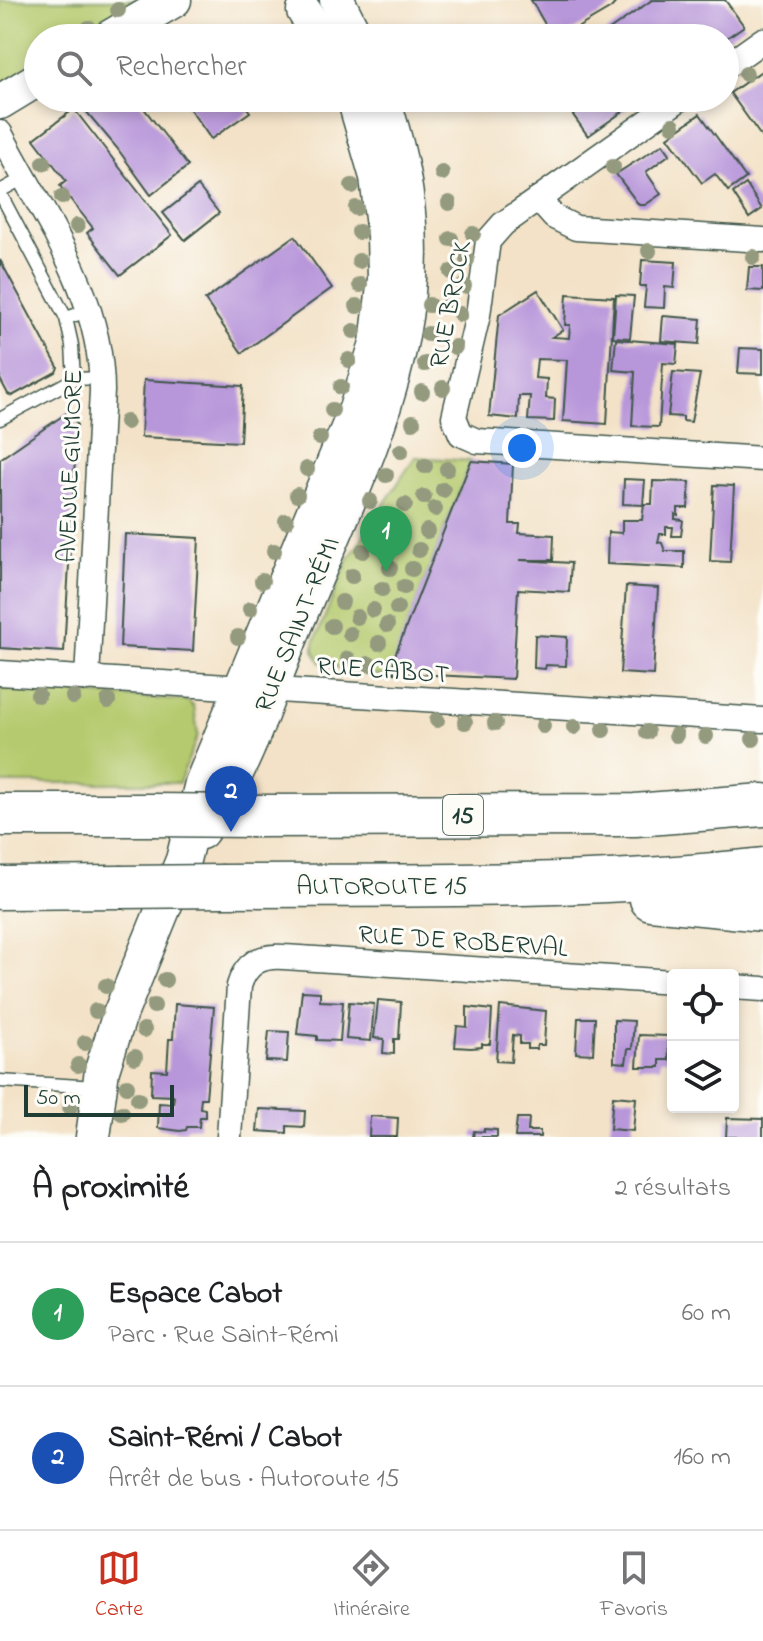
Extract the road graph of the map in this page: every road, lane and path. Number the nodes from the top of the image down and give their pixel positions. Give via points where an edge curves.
1 (174, 0) edge
2 (337, 0) edge
3 (133, 24) edge
4 (349, 24) edge
5 (763, 40) edge
6 (739, 57) edge
7 (24, 87) edge
8 (0, 102) edge
9 (358, 112) edge
10 (386, 112) edge
11 (661, 112) edge
12 (0, 133) edge
13 (24, 178) junction
14 (0, 192) edge
15 (538, 199) junction
16 (763, 240) edge
17 (91, 310) junction
18 (66, 318) junction
19 (102, 378) junction
20 (74, 379) junction
21 (0, 419) edge
22 (763, 459) edge
23 (0, 673) edge
24 (87, 679) junction
25 (256, 689) junction
26 (763, 720) edge
27 (763, 792) edge
28 (763, 805) edge
29 (672, 813) junction
30 (0, 815) edge
31 (763, 869) edge
32 (510, 885) junction
33 (0, 888) edge
34 (763, 910) edge
35 (667, 982) edge
36 (739, 987) edge
37 (763, 989) edge
38 (0, 1081) edge
39 (99, 1087) junction
40 (93, 1137) edge
41 (229, 1137) edge

1 - 3 main road
2 - 4 main road
5 - 6 street
7 - 8 main road
9 - 25 main road, RUE SAINT-RÉMI via 381,206 381,322 356,409
10 - 25 main road, RUE SAINT-RÉMI via 409,217 410,283 401,349 378,426
11 - 15 street, RUE BROCK
12 - 13 street, AVENUE GILMORE
13 - 14 lane
13 - 17 street, AVENUE GILMORE
14 - 18 lane
15 - 16 street via 554,217 576,228
15 - 22 street, RUE BROCK via 496,229 488,241 478,315 456,406 456,426 465,437
17 - 18 lane
17 - 19 street, AVENUE GILMORE
18 - 20 lane
19 - 20 lane
19 - 24 street, AVENUE GILMORE
20 - 21 lane
23 - 24 street, RUE CABOT
24 - 25 street, RUE CABOT
25 - 26 street, RUE CABOT
25 - 39 main road, RUE SAINT-RÉMI via 202,783 183,860 119,1017
27 - 29 highway
28 - 29 highway, 15
29 - 30 highway, 15, bridge
31 - 32 highway, AUTOROUTE 15
32 - 33 highway, AUTOROUTE 15, bridge
32 - 34 highway
35 - 41 street, RUE DE ROBERVAL via 272,956 251,964 242,975
36 - 37 street
38 - 39 lane
39 - 40 main road, RUE SAINT-RÉMI

